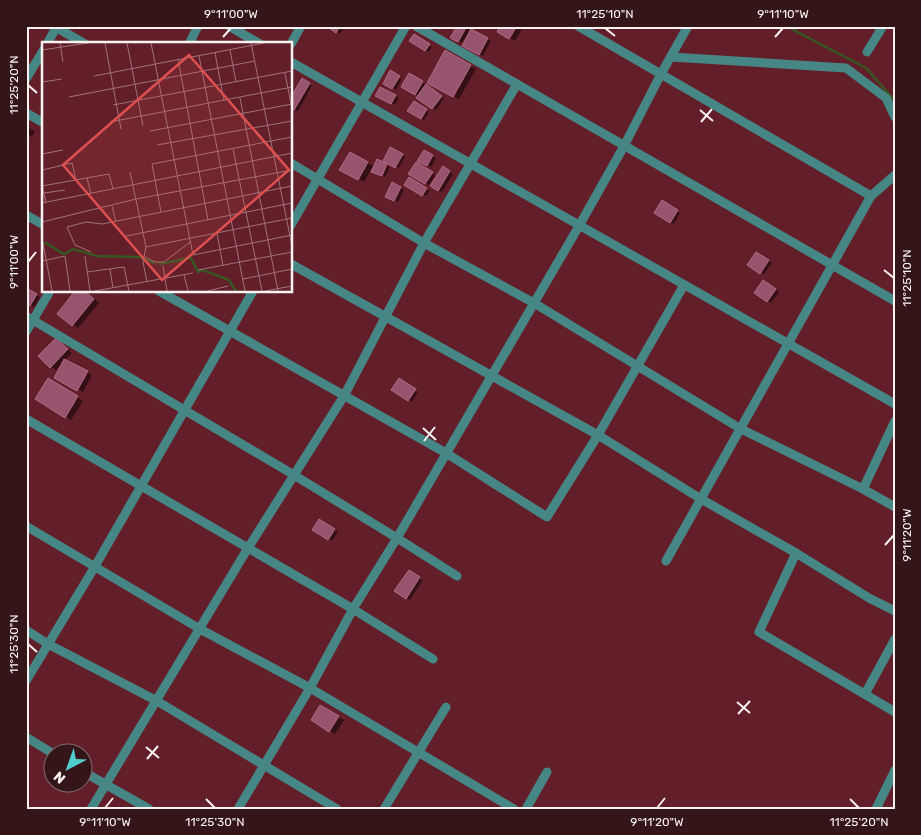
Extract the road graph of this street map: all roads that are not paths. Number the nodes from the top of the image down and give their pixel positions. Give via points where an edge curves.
1 (198, 26) edge
2 (229, 26) edge
3 (301, 26) edge
4 (406, 26) edge
5 (416, 26) edge
6 (578, 26) edge
7 (688, 26) edge
8 (883, 26) edge
9 (56, 27) edge
10 (48, 42) edge
11 (82, 42) edge
12 (190, 42) edge
13 (257, 42) edge
14 (292, 42) edge
15 (42, 52) edge
16 (867, 52) dead end
17 (671, 56) junction
18 (292, 63) edge
19 (661, 74) junction
20 (26, 79) edge
21 (517, 84) junction
22 (362, 102) junction
23 (26, 113) edge
24 (895, 117) edge
25 (42, 122) edge
26 (624, 146) junction
27 (292, 164) edge
28 (471, 164) junction
29 (895, 175) edge
30 (318, 179) junction
31 (871, 196) junction
32 (26, 215) edge
33 (292, 223) edge
34 (42, 224) edge
35 (579, 226) junction
36 (424, 243) junction
37 (292, 265) edge
38 (832, 265) junction
39 (684, 285) junction
40 (49, 292) edge
41 (161, 292) edge
42 (252, 292) edge
43 (895, 301) edge
44 (534, 303) junction
45 (385, 316) junction
46 (30, 318) edge
47 (26, 332) edge
48 (229, 332) junction
49 (788, 343) junction
50 (638, 367) junction
51 (492, 376) junction
52 (344, 396) junction
53 (895, 404) edge
54 (184, 410) junction
55 (26, 419) edge
56 (895, 421) edge
57 (741, 429) junction
58 (598, 435) junction
59 (446, 453) junction
60 (294, 474) junction
61 (141, 485) junction
62 (864, 489) junction
63 (701, 499) junction
64 (895, 508) edge
65 (26, 526) edge
66 (398, 538) junction
67 (248, 548) junction
68 (796, 553) junction
69 (666, 561) dead end
70 (94, 568) junction
71 (456, 576) dead end
72 (352, 609) junction
73 (895, 611) edge
74 (200, 629) junction
75 (26, 630) edge
76 (895, 639) edge
77 (48, 644) junction
78 (433, 659) dead end
79 (26, 681) edge
80 (310, 688) junction
81 (865, 694) junction
82 (157, 701) junction
83 (446, 707) dead end
84 (895, 712) edge
85 (26, 737) edge
86 (42, 747) edge
87 (418, 752) junction
88 (264, 765) junction
89 (895, 770) edge
90 (547, 772) dead end
91 (92, 777) edge
92 (106, 785) junction
93 (91, 809) edge
94 (149, 809) edge
95 (238, 809) edge
96 (337, 809) edge
97 (384, 809) edge
98 (514, 809) edge
99 (526, 809) edge
100 (876, 809) edge

1 - 12 street
2 - 13 street
3 - 14 street
4 - 22 street
5 - 21 street
6 - 19 street
7 - 17 street
8 - 16 street
9 - 10 street
9 - 11 street
15 - 20 street
17 - 19 street
17 - 24 street via 846,68 886,98
18 - 22 street
19 - 26 street
19 - 31 street
21 - 26 street
21 - 28 street
22 - 28 street
22 - 30 street
23 - 25 street
26 - 35 street
26 - 38 street
27 - 30 street
28 - 35 street
28 - 36 street
29 - 31 street
30 - 33 street
30 - 36 street
31 - 38 street
32 - 34 street
35 - 39 street
35 - 44 street
36 - 44 street
36 - 45 street
37 - 45 street
38 - 43 street
38 - 49 street
39 - 49 street
39 - 50 street
40 - 46 street
41 - 48 street
42 - 48 street
44 - 50 street
44 - 51 street
45 - 51 street
45 - 52 street
46 - 47 street
46 - 54 street
48 - 52 street
48 - 54 street
49 - 53 street
49 - 57 street
50 - 57 street
50 - 58 street
51 - 58 street
51 - 59 street
52 - 59 street
52 - 60 street
54 - 60 street
54 - 61 street
55 - 61 street
56 - 62 street
57 - 62 street
57 - 63 street
58 - 59 street via 547,517
58 - 63 street
59 - 66 street
60 - 66 street
60 - 67 street
61 - 67 street
61 - 70 street
62 - 64 street
63 - 68 street
63 - 69 street
65 - 70 street
66 - 71 street
66 - 72 street
67 - 72 street
67 - 74 street
68 - 73 street
68 - 81 street via 759,632
70 - 74 street
70 - 77 street
72 - 78 street
72 - 80 street
74 - 80 street
74 - 82 street
75 - 77 street
76 - 81 street
77 - 79 street
77 - 82 street
80 - 87 street
80 - 88 street
81 - 84 street
82 - 88 street
82 - 92 street
83 - 87 street
85 - 86 street
87 - 97 street
87 - 98 street
88 - 95 street
88 - 96 street
89 - 100 street
90 - 99 street
91 - 92 street
92 - 93 street
92 - 94 street

